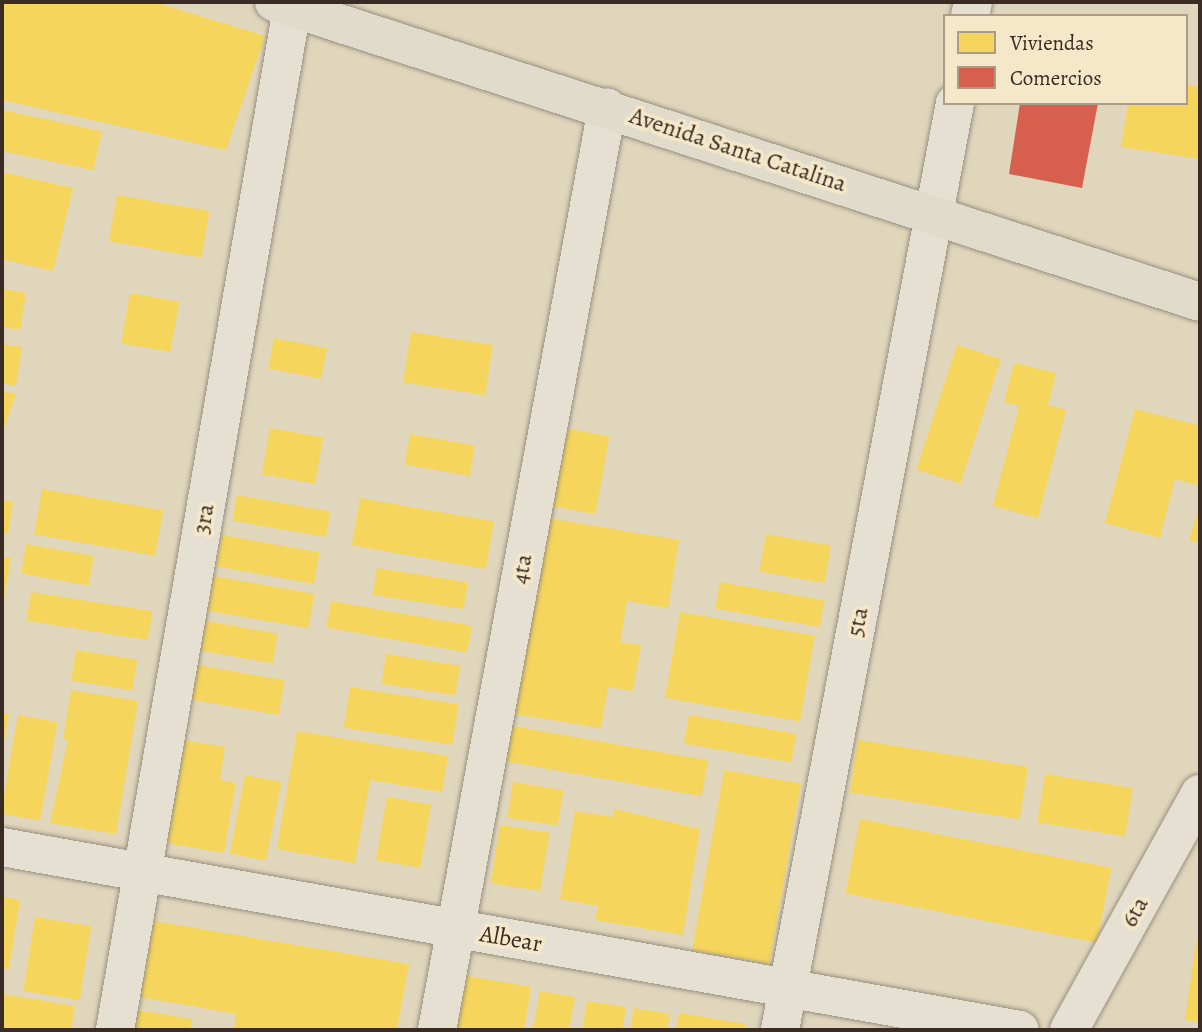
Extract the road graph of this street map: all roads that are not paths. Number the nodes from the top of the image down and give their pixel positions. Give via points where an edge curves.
1 (283, 5) edge
2 (955, 105) edge
3 (607, 108) junction
4 (935, 214) junction
5 (1200, 302) edge
6 (1200, 794) edge
7 (2, 847) edge
8 (143, 872) junction
9 (455, 929) junction
10 (788, 989) junction
11 (115, 1030) edge
12 (437, 1030) edge
13 (780, 1030) edge
14 (1020, 1030) edge
15 (1069, 1030) edge

1 - 3 main road, Avenida Santa Catalina
1 - 8 street, 3ra
2 - 4 street, 5ta
3 - 4 main road, Avenida Santa Catalina
3 - 9 street, 4ta
4 - 5 main road, Avenida Santa Catalina
4 - 10 street, 5ta
6 - 15 street, 6ta
7 - 8 street, Albear
8 - 9 street, Albear
8 - 11 street, 3ra
9 - 10 street, Albear
9 - 12 street, 4ta
10 - 13 street, 5ta
10 - 14 street, Albear

